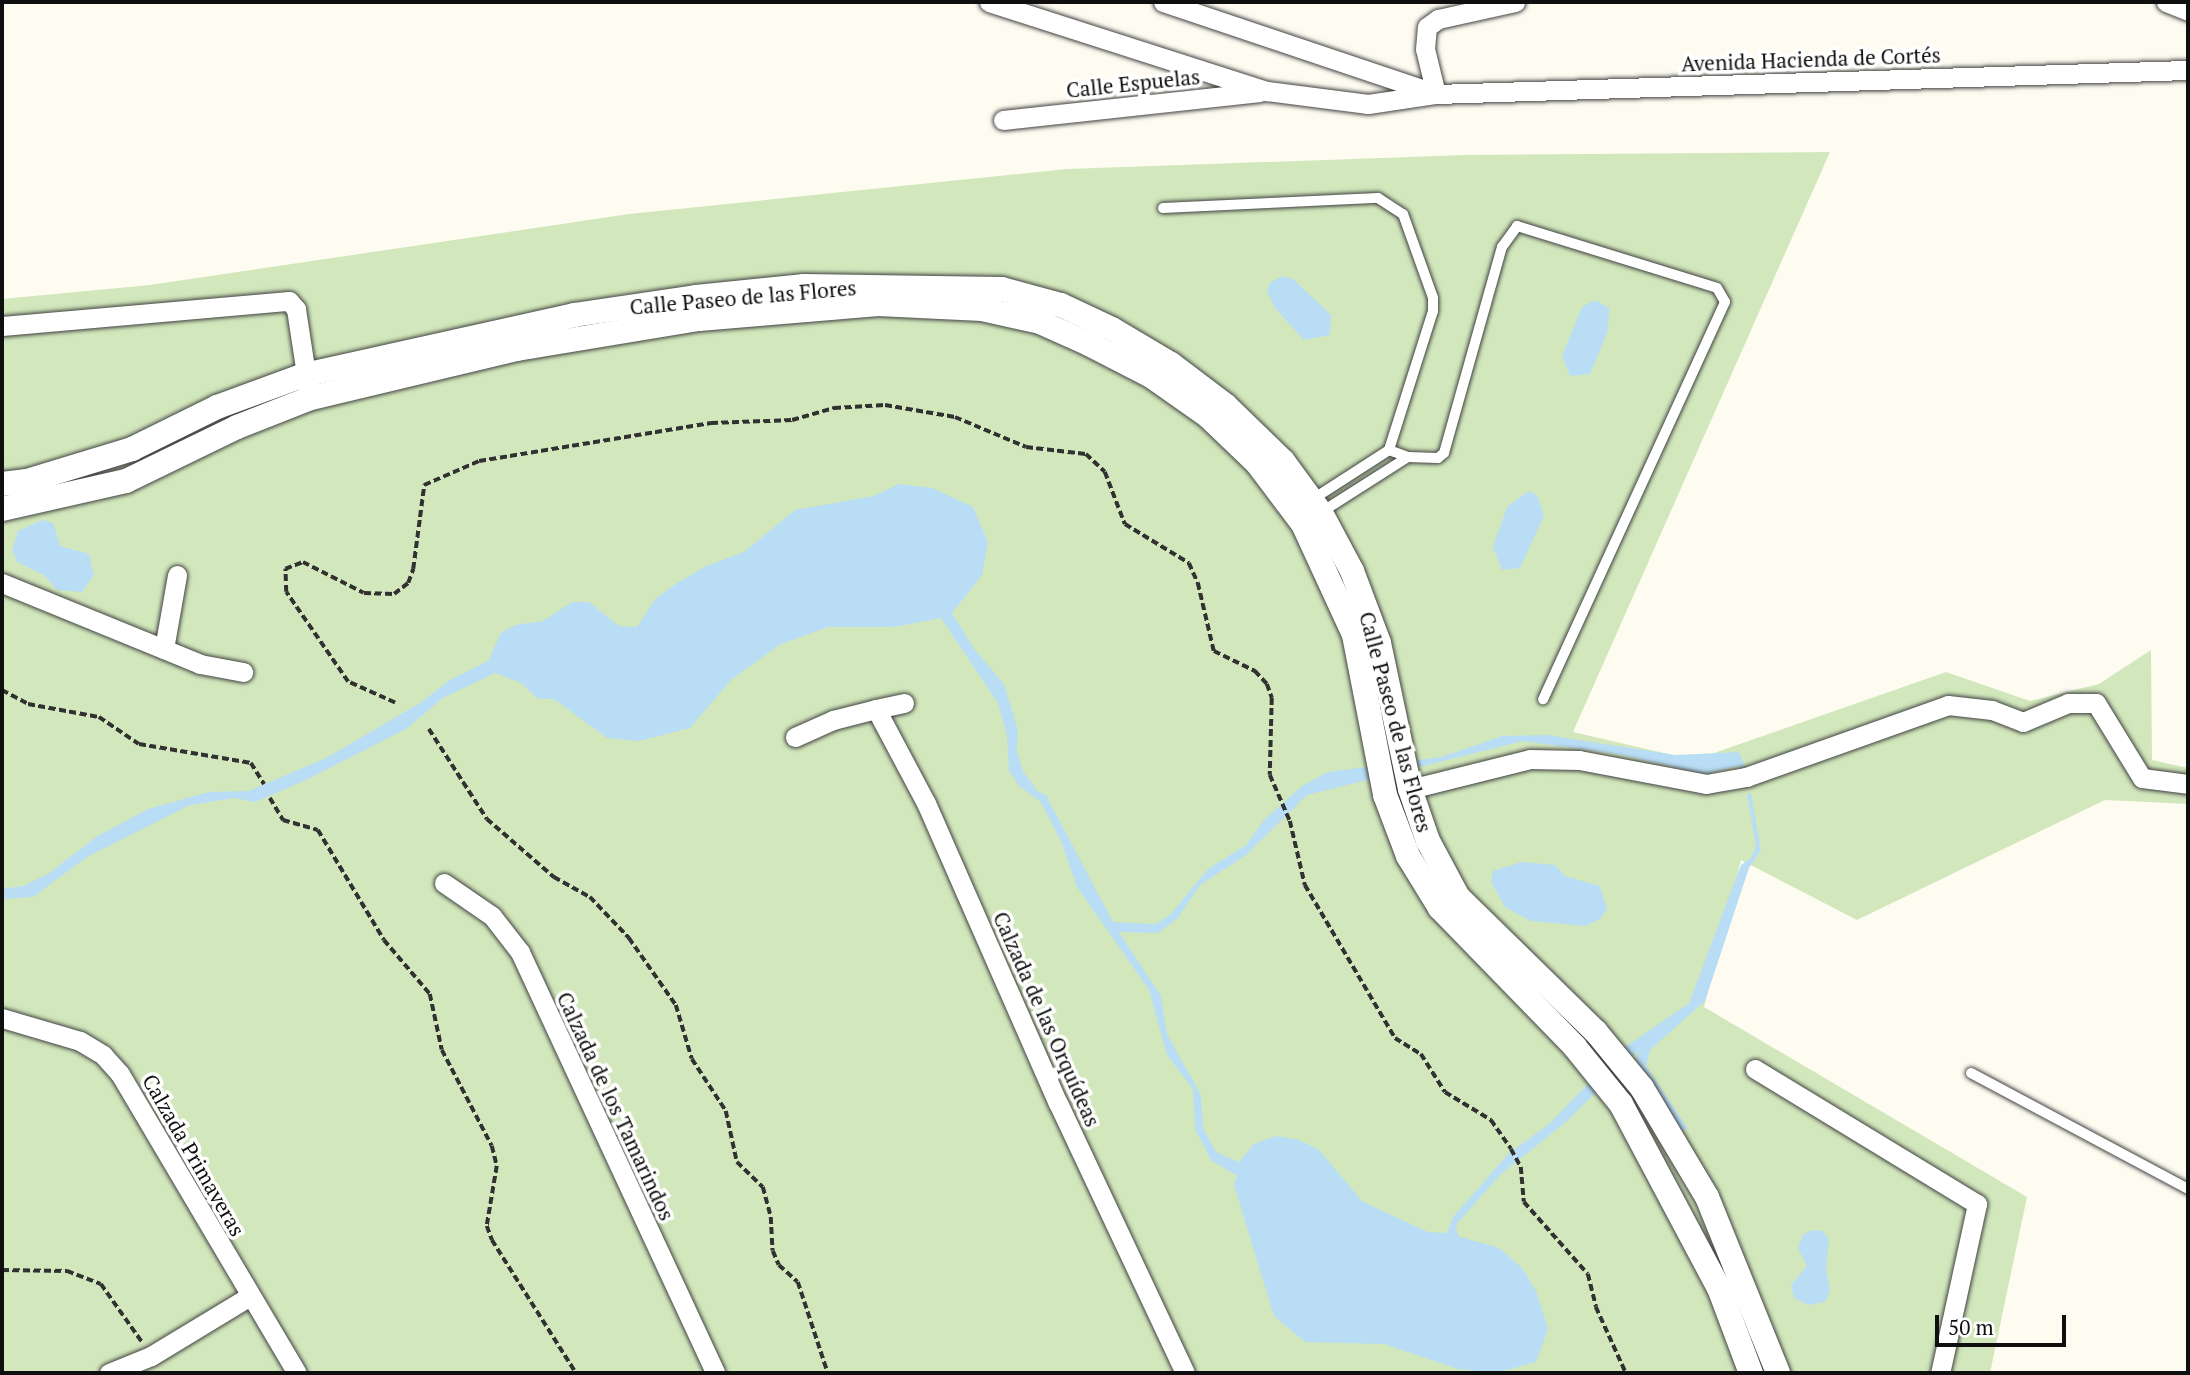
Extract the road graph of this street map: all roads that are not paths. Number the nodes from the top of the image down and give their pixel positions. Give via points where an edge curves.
1 (1163, 2) edge
2 (1514, 2) edge
3 (2166, 2) edge
4 (996, 3) edge
5 (1188, 5) edge
6 (2188, 11) edge
7 (2188, 70) edge
8 (1267, 91) junction
9 (1436, 94) junction
10 (1003, 120) dead end
11 (1163, 208) dead end
12 (2, 326) edge
13 (307, 387) junction
14 (1389, 450) junction
15 (1408, 457) junction
16 (2, 484) edge
17 (2, 509) edge
18 (1308, 511) junction
19 (177, 575) dead end
20 (2, 583) edge
21 (164, 649) junction
22 (243, 672) dead end
23 (1543, 699) dead end
24 (904, 703) dead end
25 (876, 709) junction
26 (795, 737) dead end
27 (1388, 741) junction
28 (2188, 784) edge
29 (1410, 789) junction
30 (1407, 818) junction
31 (444, 883) dead end
32 (2, 1018) edge
33 (1755, 1069) dead end
34 (1971, 1073) dead end
35 (2188, 1189) edge
36 (1729, 1247) junction
37 (1703, 1257) junction
38 (250, 1296) junction
39 (109, 1373) edge
40 (297, 1373) edge
41 (715, 1373) edge
42 (1185, 1373) edge
43 (1751, 1373) edge
44 (1778, 1373) edge
45 (1940, 1373) edge

1 - 5 street, Avenida Hacienda de Cortés
2 - 9 street via 1438,19 1427,27 1425,49
3 - 6 street
4 - 8 street, Avenida Hacienda de Cortés
5 - 9 street, Avenida Hacienda de Cortés
7 - 9 street, Avenida Hacienda de Cortés
8 - 9 street, Avenida Hacienda de Cortés via 1368,104
8 - 10 street, Calle Espuelas
11 - 14 lane via 1378,198 1403,214 1433,298 1433,311
12 - 13 street via 289,302 296,309
13 - 16 street, Calle Paseo de las Flores via 218,407 132,449 27,481
13 - 17 street, Calle Paseo de las Flores via 126,481
13 - 18 street, Calle Paseo de las Flores via 517,349 697,308 878,304 982,309 1040,322 1151,376 1208,416
14 - 15 lane
14 - 18 lane
15 - 18 lane
15 - 23 lane via 1438,458 1444,453 1502,247 1517,226 1717,288 1725,302
18 - 27 street, Calle Paseo de las Flores
19 - 21 street
20 - 21 street
21 - 22 street via 200,664
24 - 25 street
25 - 26 street via 833,720
25 - 42 street, Calzada de las Orquídeas via 926,803 1058,1103
27 - 29 street, Calle Paseo de las Flores
27 - 30 street, Calle Paseo de las Flores via 1385,795
28 - 29 street via 2142,778 2096,703 2068,703 2023,722 1992,710 1948,705 1746,777 1706,784 1579,760 1530,759
29 - 30 street, Calle Paseo de las Flores
30 - 36 street, Calle Paseo de las Flores via 1458,897 1596,1032 1642,1088 1707,1197
30 - 37 street, Calle Paseo de las Flores via 1408,856 1440,908 1575,1046 1622,1104
31 - 41 street, Calzada de los Tamarindos via 492,916 520,952
32 - 38 street, Calzada Primaveras via 80,1041 111,1065
33 - 45 street via 1977,1204
34 - 35 lane
36 - 37 street
36 - 44 street, Calle Paseo de las Flores
37 - 43 street, Calle Paseo de las Flores
38 - 39 street via 151,1356
38 - 40 street, Calzada Primaveras

